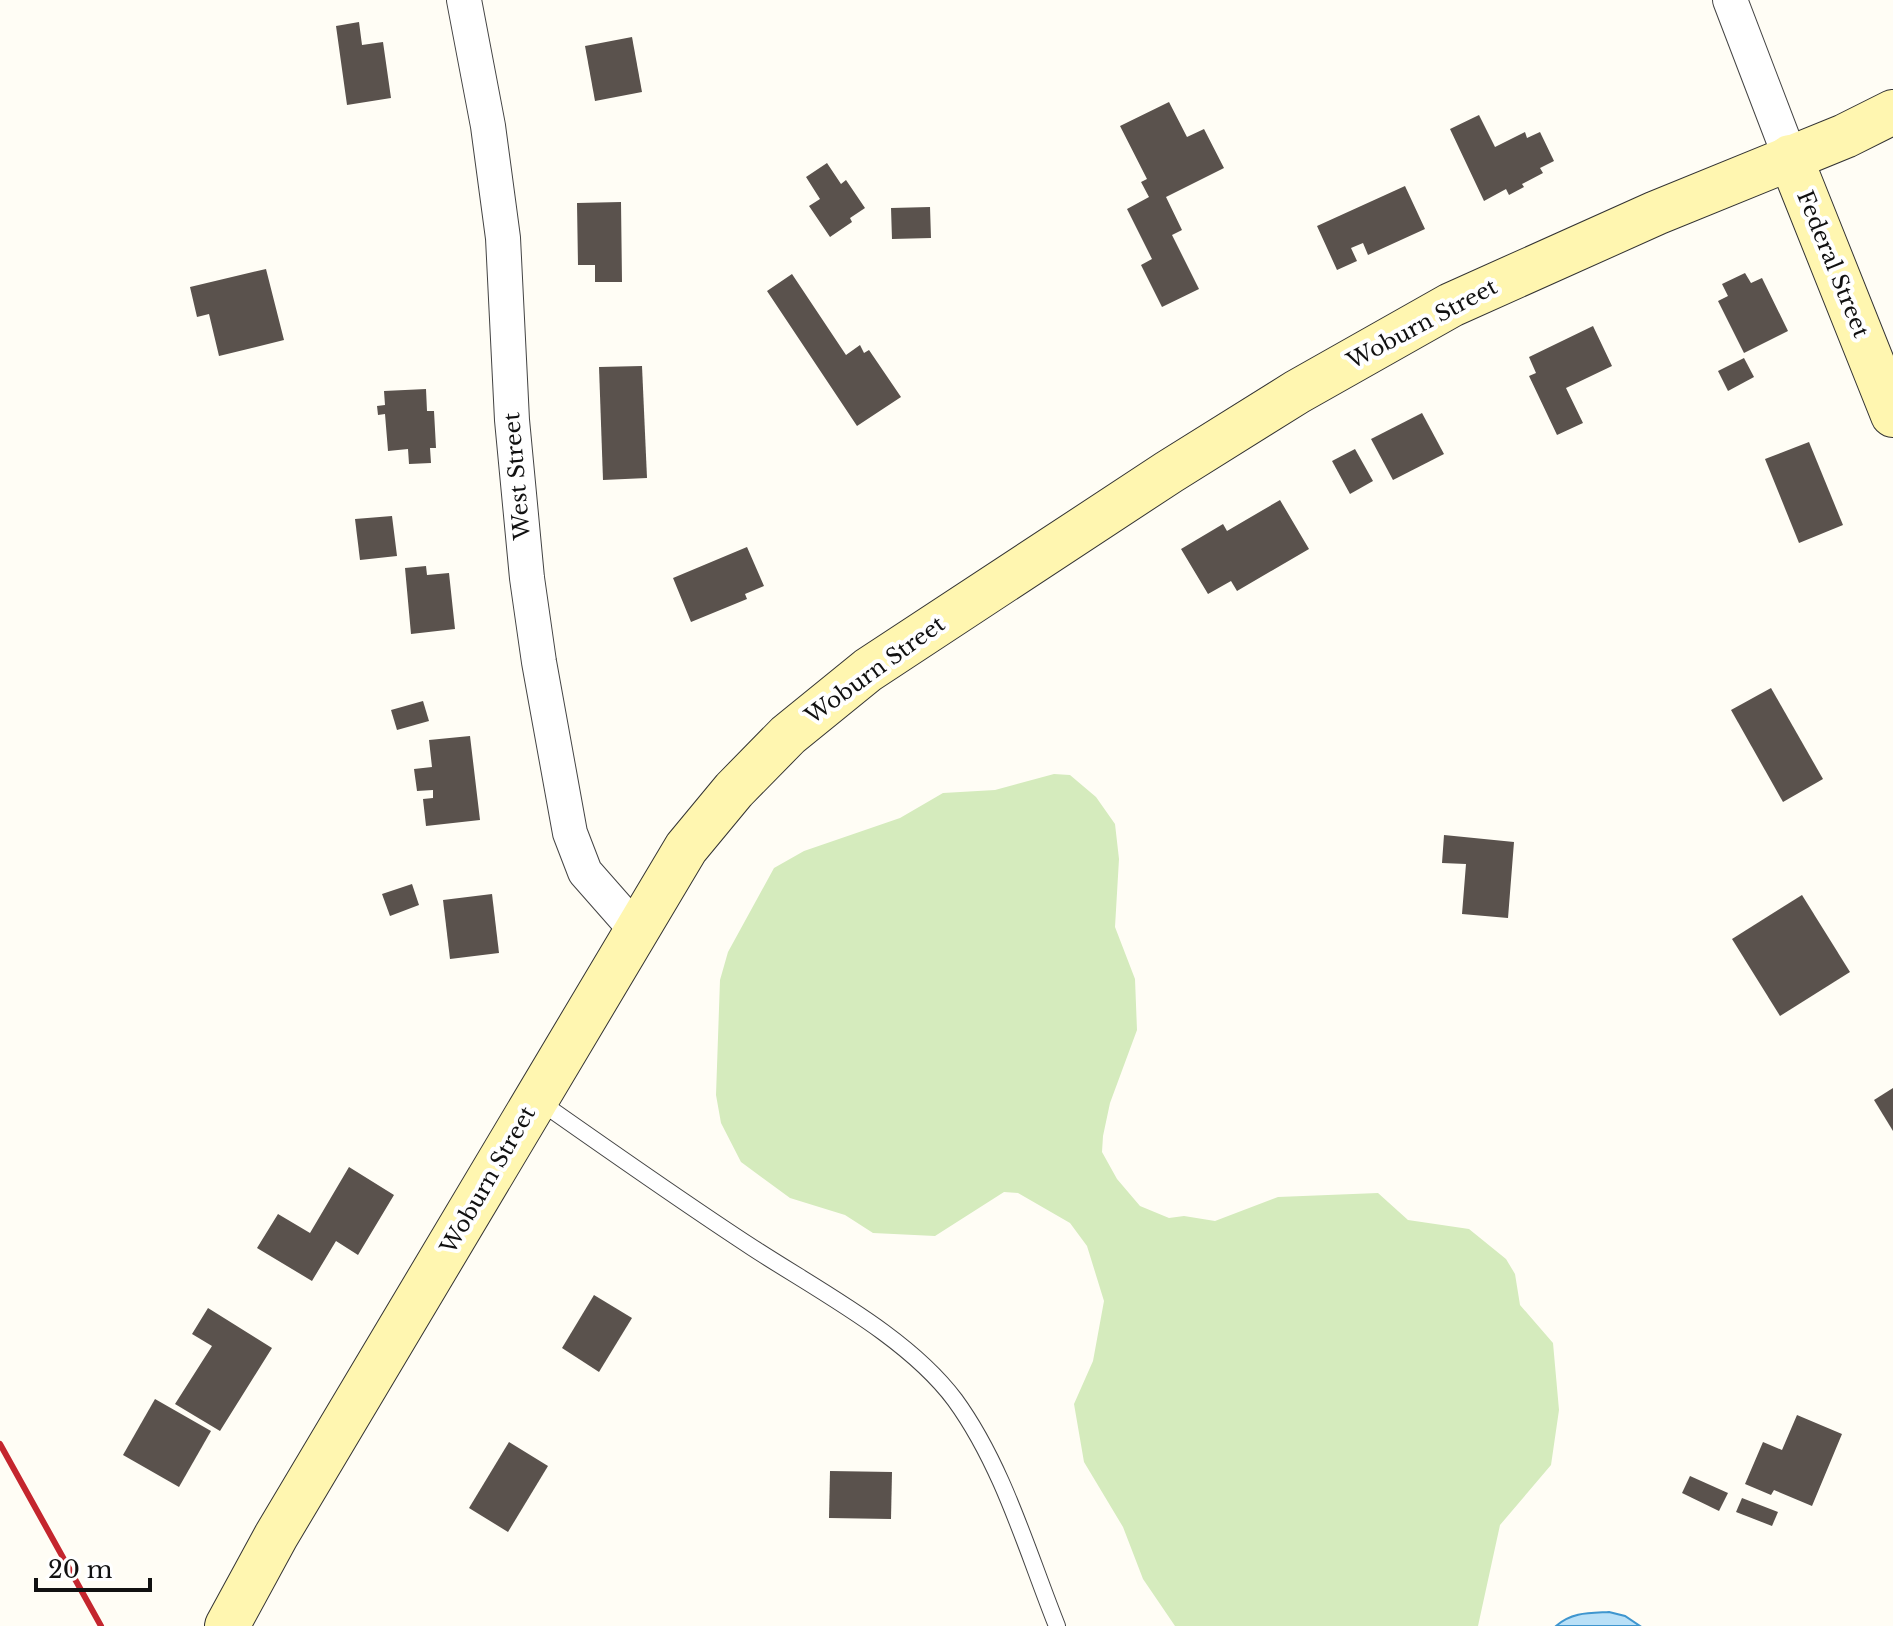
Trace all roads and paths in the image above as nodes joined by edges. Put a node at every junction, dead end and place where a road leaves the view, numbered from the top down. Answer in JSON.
{"nodes":[{"id":1,"x":464,"y":0,"type":"edge"},
{"id":2,"x":1730,"y":0,"type":"edge"},
{"id":3,"x":1893,"y":112,"type":"edge"},
{"id":4,"x":1790,"y":157,"type":"junction"},
{"id":5,"x":1893,"y":415,"type":"edge"},
{"id":6,"x":636,"y":930,"type":"junction"},
{"id":7,"x":536,"y":1099,"type":"junction"},
{"id":8,"x":227,"y":1626,"type":"edge"},
{"id":9,"x":1057,"y":1626,"type":"edge"}],
"edges":[{"from":1,"to":6,"type":"street","name":"West Street"},
{"from":2,"to":4,"type":"street"},
{"from":3,"to":4,"type":"street","name":"Woburn Street"},
{"from":4,"to":5,"type":"street","name":"Federal Street"},
{"from":4,"to":6,"type":"street","name":"Woburn Street"},
{"from":6,"to":7,"type":"street","name":"Woburn Street"},
{"from":7,"to":8,"type":"street","name":"Woburn Street"},
{"from":7,"to":9,"type":"lane"}]}
